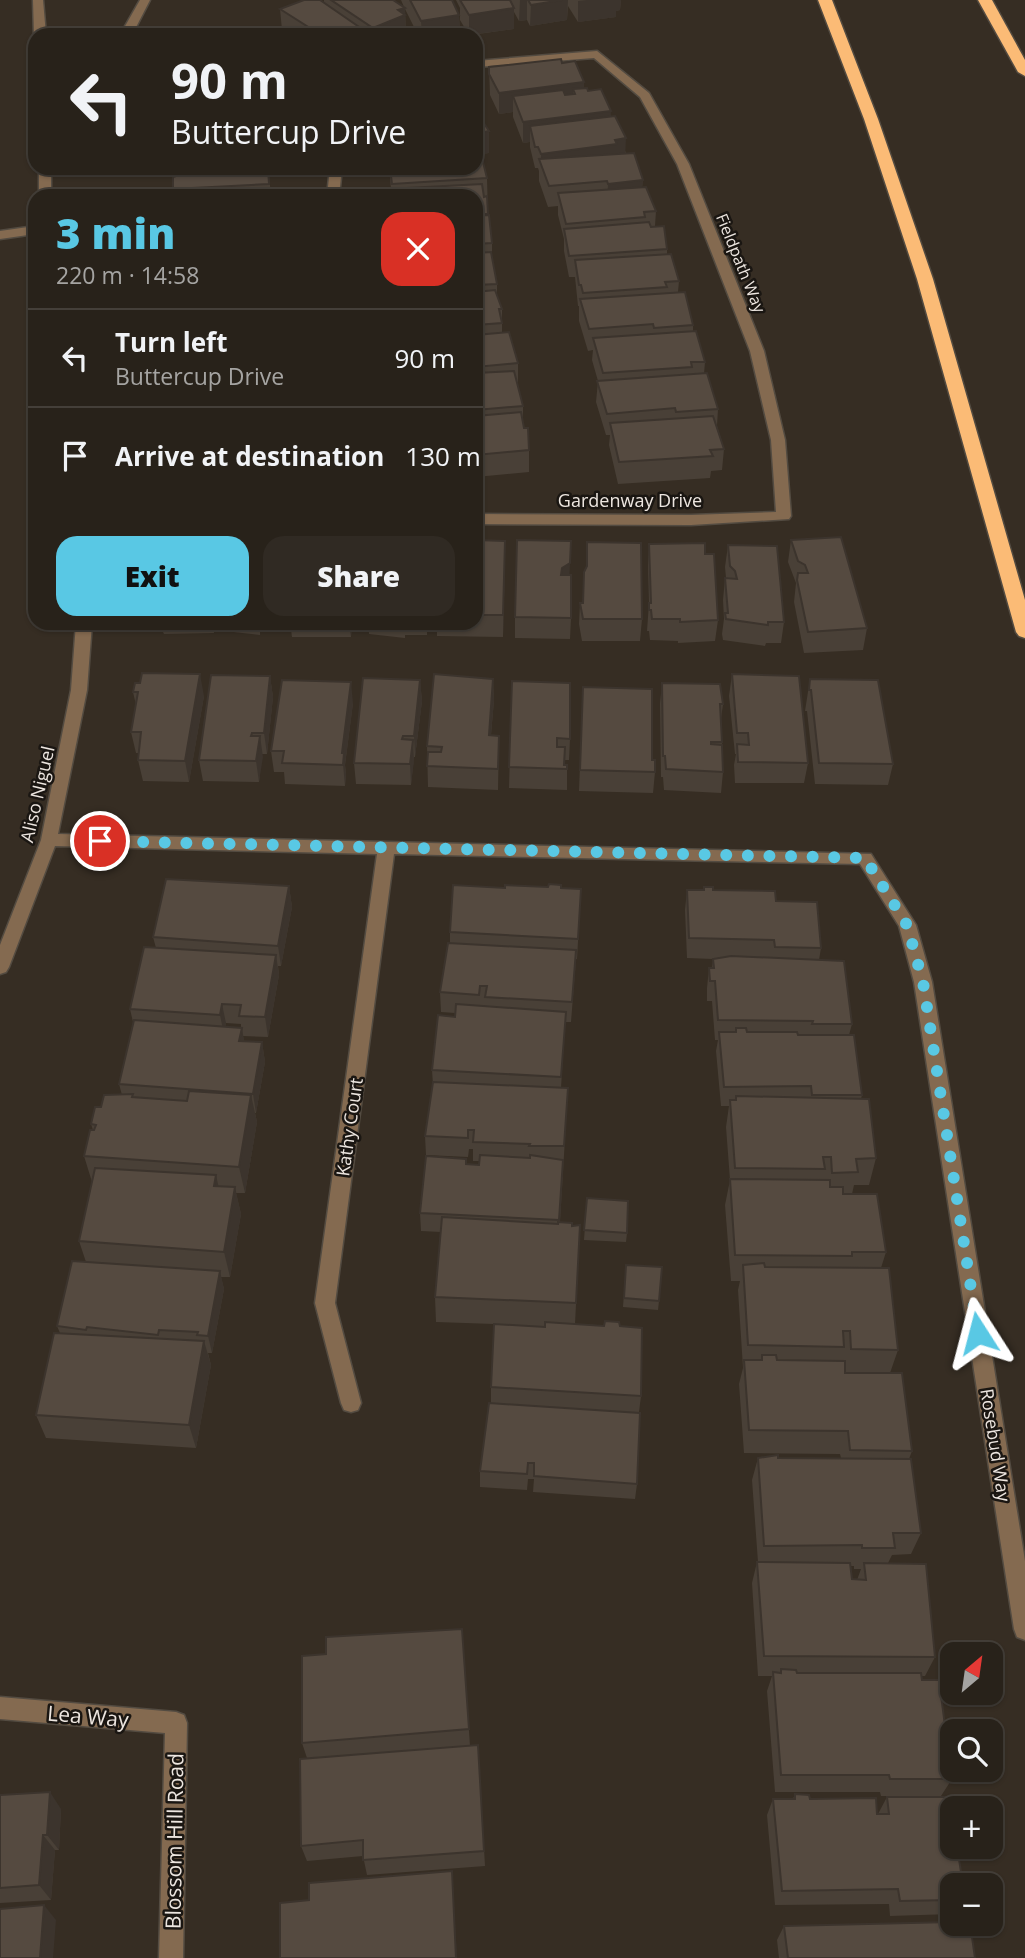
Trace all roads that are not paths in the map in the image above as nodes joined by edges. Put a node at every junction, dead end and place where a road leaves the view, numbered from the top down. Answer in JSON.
{"nodes":[{"id":1,"x":38,"y":0,"type":"edge"},
{"id":2,"x":145,"y":0,"type":"edge"},
{"id":3,"x":985,"y":0,"type":"edge"},
{"id":4,"x":826,"y":4,"type":"edge"},
{"id":5,"x":40,"y":28,"type":"edge"},
{"id":6,"x":130,"y":28,"type":"edge"},
{"id":7,"x":483,"y":63,"type":"edge"},
{"id":8,"x":1025,"y":72,"type":"edge"},
{"id":9,"x":28,"y":231,"type":"edge"},
{"id":10,"x":0,"y":235,"type":"edge"},
{"id":11,"x":784,"y":516,"type":"joint"},
{"id":12,"x":483,"y":519,"type":"edge"},
{"id":13,"x":83,"y":630,"type":"edge"},
{"id":14,"x":1025,"y":632,"type":"edge"},
{"id":15,"x":49,"y":840,"type":"junction"},
{"id":16,"x":386,"y":848,"type":"junction"},
{"id":17,"x":0,"y":967,"type":"edge"},
{"id":18,"x":351,"y":1404,"type":"dead end"},
{"id":19,"x":1025,"y":1629,"type":"edge"},
{"id":20,"x":0,"y":1708,"type":"edge"},
{"id":21,"x":176,"y":1724,"type":"joint"},
{"id":22,"x":172,"y":1958,"type":"edge"}],
"edges":[{"from":1,"to":5,"type":"street"},
{"from":2,"to":6,"type":"street"},
{"from":3,"to":8,"type":"highway"},
{"from":4,"to":14,"type":"highway"},
{"from":7,"to":11,"type":"street","name":"Fieldpath Way"},
{"from":9,"to":10,"type":"street"},
{"from":11,"to":12,"type":"street","name":"Gardenway Drive"},
{"from":13,"to":15,"type":"street","name":"Aliso Niguel"},
{"from":15,"to":16,"type":"street"},
{"from":15,"to":17,"type":"street","name":"Aliso Niguel"},
{"from":16,"to":18,"type":"street","name":"Kathy Court"},
{"from":16,"to":19,"type":"street","name":"Rosebud Way"},
{"from":20,"to":21,"type":"street","name":"Lea Way"},
{"from":21,"to":22,"type":"street","name":"Blossom Hill Road"}]}
